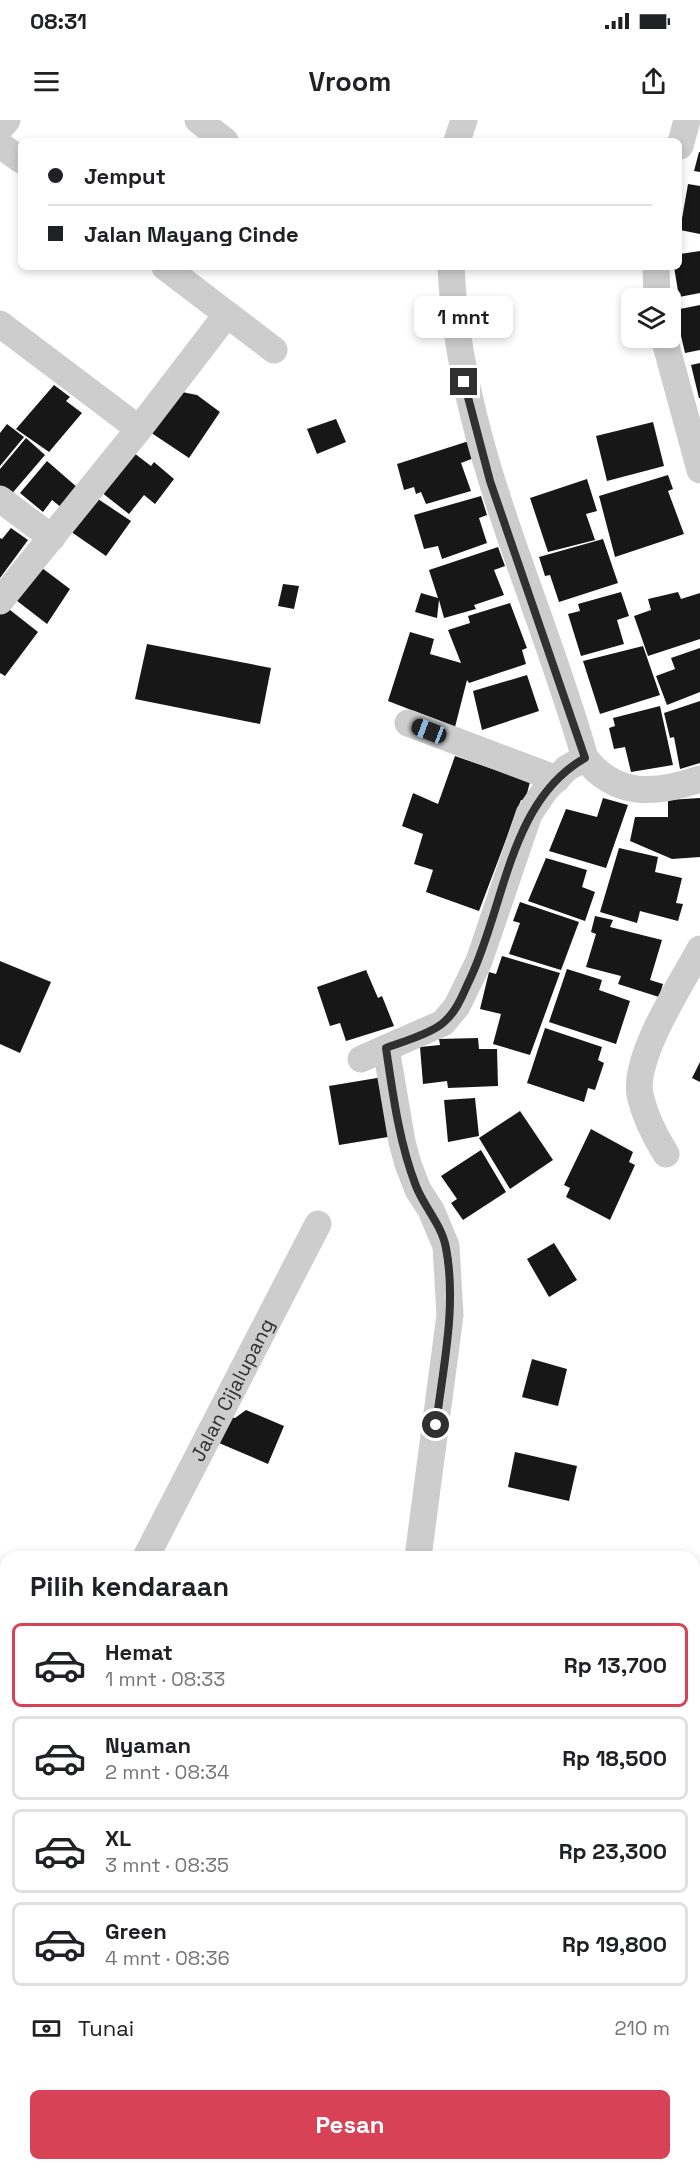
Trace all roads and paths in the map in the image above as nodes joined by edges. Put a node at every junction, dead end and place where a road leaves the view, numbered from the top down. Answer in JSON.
{"nodes":[{"id":1,"x":7,"y":120,"type":"edge"},
{"id":2,"x":198,"y":120,"type":"edge"},
{"id":3,"x":465,"y":120,"type":"edge"},
{"id":4,"x":687,"y":120,"type":"edge"},
{"id":5,"x":0,"y":128,"type":"edge"},
{"id":6,"x":221,"y":138,"type":"edge"},
{"id":7,"x":458,"y":138,"type":"edge"},
{"id":8,"x":682,"y":139,"type":"edge"},
{"id":9,"x":0,"y":145,"type":"edge"},
{"id":10,"x":18,"y":158,"type":"edge"},
{"id":11,"x":169,"y":270,"type":"edge"},
{"id":12,"x":451,"y":270,"type":"edge"},
{"id":13,"x":656,"y":270,"type":"edge"},
{"id":14,"x":657,"y":288,"type":"edge"},
{"id":15,"x":226,"y":314,"type":"junction"},
{"id":16,"x":0,"y":324,"type":"edge"},
{"id":17,"x":667,"y":348,"type":"edge"},
{"id":18,"x":274,"y":350,"type":"dead end"},
{"id":19,"x":139,"y":429,"type":"junction"},
{"id":20,"x":700,"y":470,"type":"edge"},
{"id":21,"x":0,"y":499,"type":"edge"},
{"id":22,"x":52,"y":538,"type":"junction"},
{"id":23,"x":0,"y":602,"type":"edge"},
{"id":24,"x":408,"y":723,"type":"dead end"},
{"id":25,"x":585,"y":758,"type":"junction"},
{"id":26,"x":557,"y":779,"type":"junction"},
{"id":27,"x":700,"y":779,"type":"edge"},
{"id":28,"x":700,"y":949,"type":"edge"},
{"id":29,"x":386,"y":1048,"type":"junction"},
{"id":30,"x":361,"y":1059,"type":"dead end"},
{"id":31,"x":666,"y":1154,"type":"dead end"},
{"id":32,"x":318,"y":1224,"type":"dead end"},
{"id":33,"x":149,"y":1551,"type":"edge"},
{"id":34,"x":419,"y":1551,"type":"edge"}],
"edges":[{"from":1,"to":5,"type":"street"},
{"from":2,"to":6,"type":"street"},
{"from":3,"to":7,"type":"street"},
{"from":4,"to":8,"type":"street"},
{"from":9,"to":10,"type":"street"},
{"from":11,"to":15,"type":"street"},
{"from":12,"to":25,"type":"street"},
{"from":13,"to":14,"type":"street"},
{"from":15,"to":18,"type":"street"},
{"from":15,"to":19,"type":"street"},
{"from":16,"to":19,"type":"street"},
{"from":17,"to":20,"type":"street"},
{"from":19,"to":22,"type":"street"},
{"from":21,"to":22,"type":"street"},
{"from":22,"to":23,"type":"street"},
{"from":24,"to":26,"type":"street"},
{"from":25,"to":26,"type":"street"},
{"from":25,"to":27,"type":"street"},
{"from":26,"to":29,"type":"street"},
{"from":28,"to":31,"type":"street"},
{"from":29,"to":30,"type":"street"},
{"from":29,"to":34,"type":"street"},
{"from":32,"to":33,"type":"street","name":"Jalan Cijalupang"}]}
